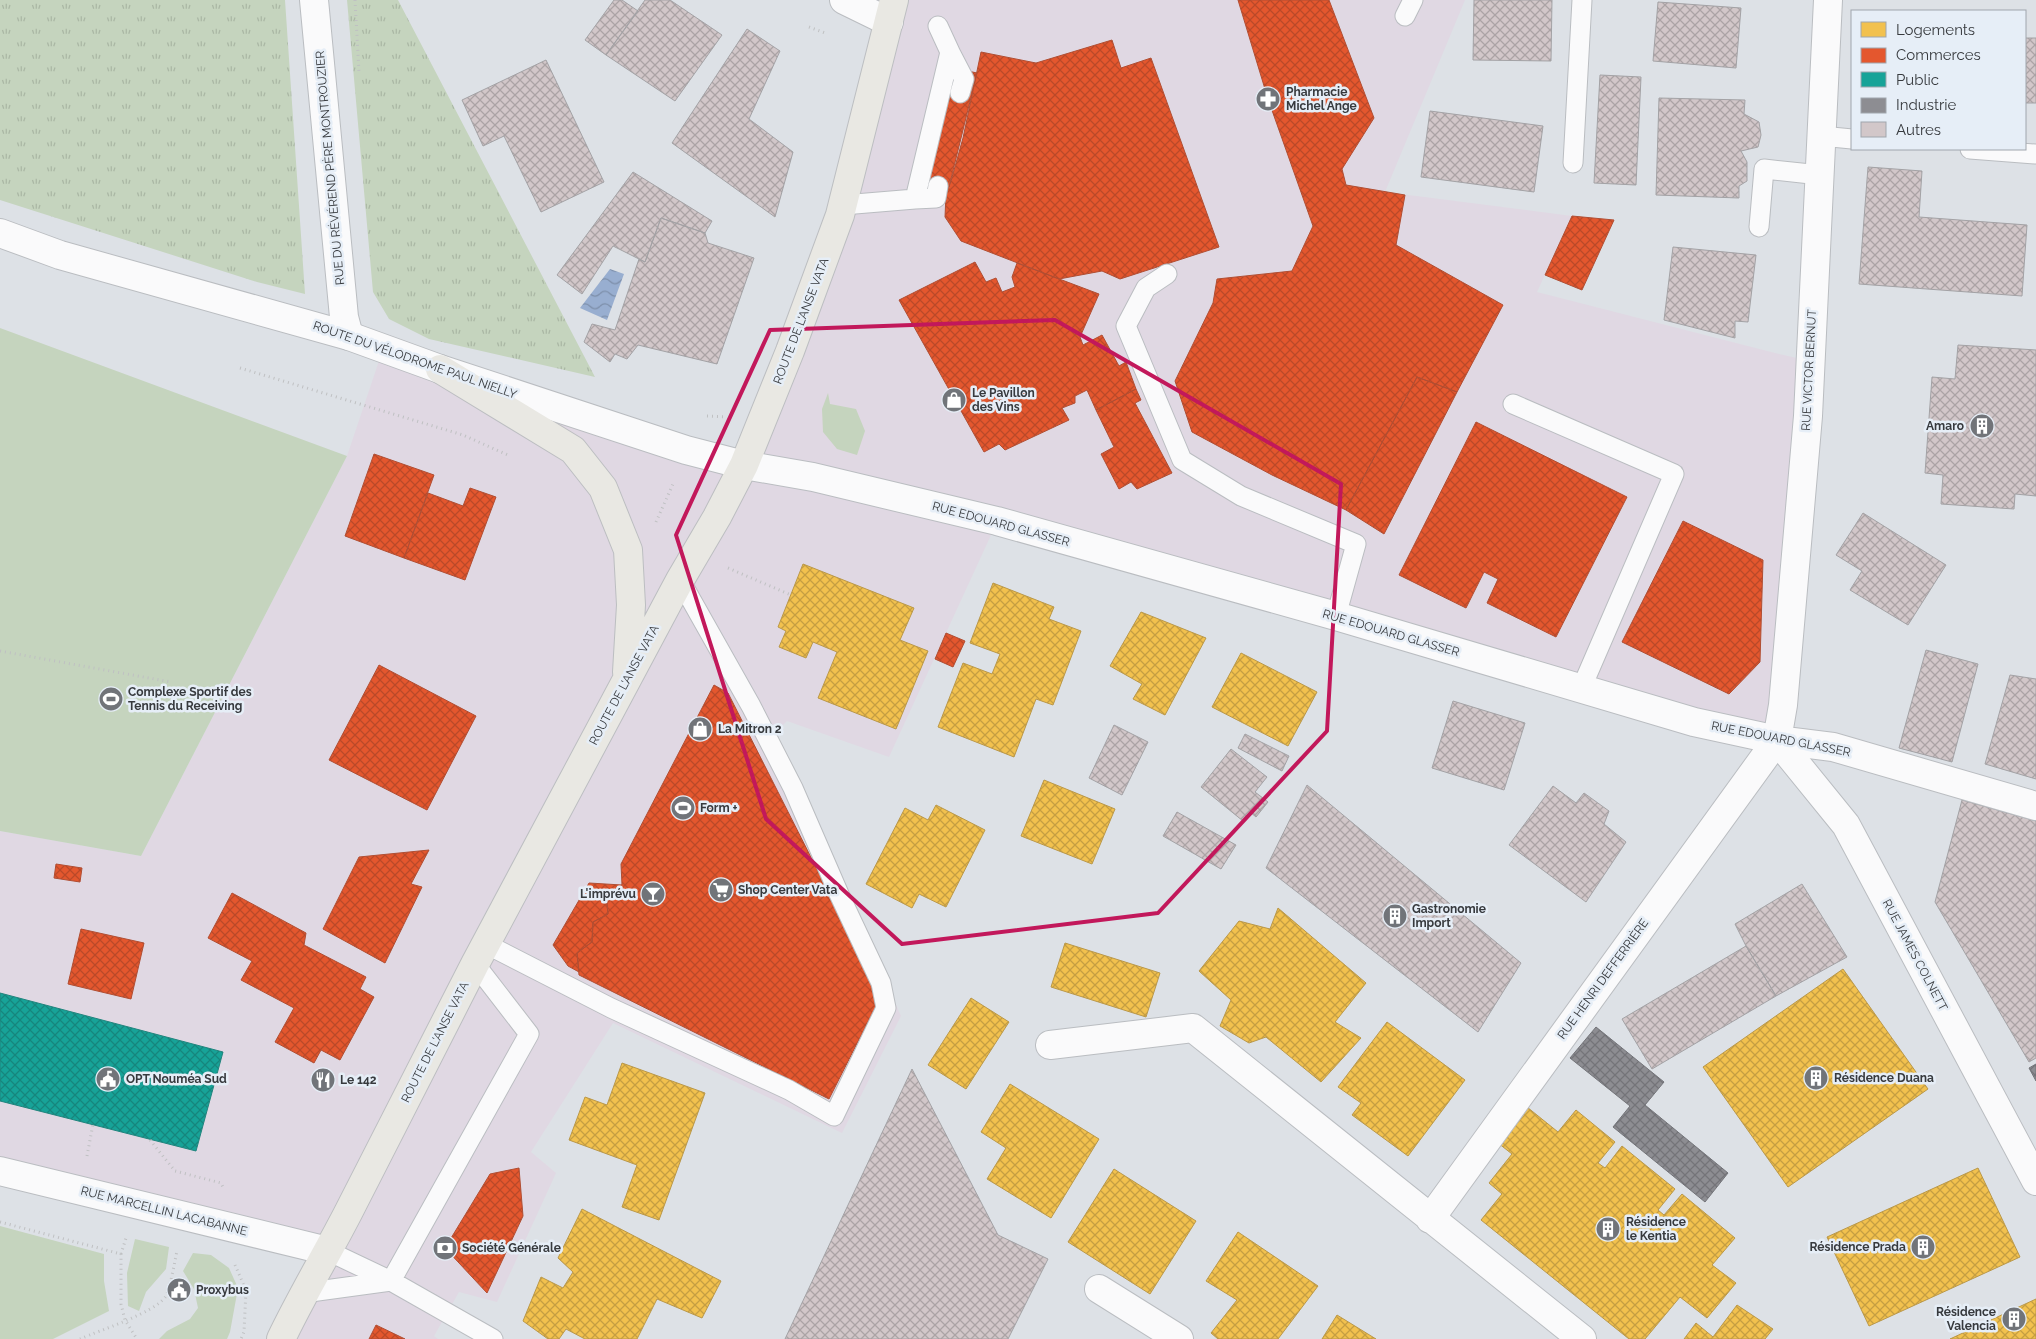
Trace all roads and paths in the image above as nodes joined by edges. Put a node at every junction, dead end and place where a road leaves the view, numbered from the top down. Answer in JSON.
{"nodes":[{"id":1,"x":314,"y":0,"type":"edge"},
{"id":2,"x":355,"y":0,"type":"edge"},
{"id":3,"x":844,"y":0,"type":"edge"},
{"id":4,"x":1582,"y":0,"type":"edge"},
{"id":5,"x":1828,"y":0,"type":"edge"},
{"id":6,"x":892,"y":11,"type":"edge"},
{"id":7,"x":938,"y":26,"type":"dead end"},
{"id":8,"x":809,"y":27,"type":"dead end"},
{"id":9,"x":826,"y":33,"type":"dead end"},
{"id":10,"x":950,"y":52,"type":"junction"},
{"id":11,"x":360,"y":79,"type":"dead end"},
{"id":12,"x":960,"y":93,"type":"dead end"},
{"id":13,"x":1821,"y":136,"type":"junction"},
{"id":14,"x":1851,"y":139,"type":"edge"},
{"id":15,"x":1983,"y":150,"type":"edge"},
{"id":16,"x":2035,"y":154,"type":"edge"},
{"id":17,"x":1573,"y":163,"type":"dead end"},
{"id":18,"x":1820,"y":175,"type":"junction"},
{"id":19,"x":938,"y":186,"type":"dead end"},
{"id":20,"x":915,"y":199,"type":"junction"},
{"id":21,"x":843,"y":205,"type":"junction"},
{"id":22,"x":1759,"y":227,"type":"dead end"},
{"id":23,"x":0,"y":233,"type":"edge"},
{"id":24,"x":1167,"y":274,"type":"dead end"},
{"id":25,"x":349,"y":336,"type":"junction"},
{"id":26,"x":240,"y":368,"type":"dead end"},
{"id":27,"x":440,"y":369,"type":"junction"},
{"id":28,"x":1513,"y":404,"type":"dead end"},
{"id":29,"x":731,"y":413,"type":"dead end"},
{"id":30,"x":703,"y":416,"type":"dead end"},
{"id":31,"x":514,"y":458,"type":"dead end"},
{"id":32,"x":744,"y":465,"type":"junction"},
{"id":33,"x":675,"y":480,"type":"dead end"},
{"id":34,"x":654,"y":526,"type":"dead end"},
{"id":35,"x":725,"y":567,"type":"dead end"},
{"id":36,"x":680,"y":580,"type":"junction"},
{"id":37,"x":791,"y":595,"type":"dead end"},
{"id":38,"x":1336,"y":616,"type":"junction"},
{"id":39,"x":0,"y":651,"type":"edge"},
{"id":40,"x":626,"y":681,"type":"junction"},
{"id":41,"x":171,"y":682,"type":"dead end"},
{"id":42,"x":1580,"y":689,"type":"junction"},
{"id":43,"x":1778,"y":740,"type":"junction"},
{"id":44,"x":2036,"y":806,"type":"edge"},
{"id":45,"x":480,"y":954,"type":"junction"},
{"id":46,"x":1050,"y":1045,"type":"dead end"},
{"id":47,"x":93,"y":1124,"type":"dead end"},
{"id":48,"x":150,"y":1140,"type":"dead end"},
{"id":49,"x":86,"y":1159,"type":"dead end"},
{"id":50,"x":0,"y":1170,"type":"edge"},
{"id":51,"x":2036,"y":1181,"type":"edge"},
{"id":52,"x":229,"y":1196,"type":"dead end"},
{"id":53,"x":1430,"y":1218,"type":"junction"},
{"id":54,"x":0,"y":1222,"type":"edge"},
{"id":55,"x":128,"y":1230,"type":"dead end"},
{"id":56,"x":179,"y":1243,"type":"dead end"},
{"id":57,"x":328,"y":1251,"type":"junction"},
{"id":58,"x":121,"y":1254,"type":"junction"},
{"id":59,"x":229,"y":1262,"type":"dead end"},
{"id":60,"x":391,"y":1281,"type":"junction"},
{"id":61,"x":1098,"y":1289,"type":"dead end"},
{"id":62,"x":303,"y":1293,"type":"junction"},
{"id":63,"x":125,"y":1320,"type":"junction"},
{"id":64,"x":80,"y":1339,"type":"edge"},
{"id":65,"x":137,"y":1339,"type":"edge"},
{"id":66,"x":241,"y":1339,"type":"edge"},
{"id":67,"x":281,"y":1339,"type":"edge"},
{"id":68,"x":493,"y":1339,"type":"edge"},
{"id":69,"x":1179,"y":1339,"type":"edge"},
{"id":70,"x":1582,"y":1339,"type":"edge"}],
"edges":[{"from":1,"to":25,"type":"street","name":"RUE DU RÉVÉREND PÈRE MONTROUZIER"},
{"from":2,"to":11,"type":"path"},
{"from":3,"to":6,"type":"street"},
{"from":4,"to":17,"type":"lane"},
{"from":5,"to":13,"type":"street","name":"RUE VICTOR BERNUT"},
{"from":6,"to":21,"type":"main road","name":"ROUTE DE L'ANSE VATA"},
{"from":7,"to":10,"type":"lane"},
{"from":8,"to":9,"type":"path"},
{"from":10,"to":12,"type":"lane"},
{"from":10,"to":20,"type":"lane"},
{"from":13,"to":14,"type":"lane"},
{"from":13,"to":18,"type":"street","name":"RUE VICTOR BERNUT"},
{"from":15,"to":16,"type":"lane"},
{"from":18,"to":22,"type":"lane"},
{"from":18,"to":43,"type":"street","name":"RUE VICTOR BERNUT"},
{"from":19,"to":20,"type":"lane"},
{"from":20,"to":21,"type":"lane"},
{"from":21,"to":32,"type":"main road","name":"ROUTE DE L'ANSE VATA"},
{"from":23,"to":25,"type":"street","name":"ROUTE DU VÉLODROME PAUL NIELLY"},
{"from":24,"to":38,"type":"lane"},
{"from":25,"to":27,"type":"street","name":"ROUTE DU VÉLODROME PAUL NIELLY"},
{"from":26,"to":31,"type":"path"},
{"from":27,"to":32,"type":"street","name":"ROUTE DU VÉLODROME PAUL NIELLY"},
{"from":27,"to":40,"type":"main road"},
{"from":28,"to":42,"type":"lane"},
{"from":29,"to":30,"type":"path"},
{"from":32,"to":36,"type":"main road","name":"ROUTE DE L'ANSE VATA"},
{"from":32,"to":38,"type":"street","name":"RUE EDOUARD GLASSER"},
{"from":33,"to":34,"type":"path"},
{"from":35,"to":37,"type":"path"},
{"from":36,"to":40,"type":"main road","name":"ROUTE DE L'ANSE VATA"},
{"from":36,"to":45,"type":"lane"},
{"from":38,"to":42,"type":"street","name":"RUE EDOUARD GLASSER"},
{"from":39,"to":41,"type":"path"},
{"from":40,"to":45,"type":"main road","name":"ROUTE DE L'ANSE VATA"},
{"from":42,"to":43,"type":"street","name":"RUE EDOUARD GLASSER"},
{"from":43,"to":44,"type":"street","name":"RUE EDOUARD GLASSER"},
{"from":43,"to":51,"type":"street","name":"RUE JAMES COLNETT"},
{"from":43,"to":53,"type":"street","name":"RUE HENRI DEFFERRIÈRE"},
{"from":45,"to":57,"type":"main road","name":"ROUTE DE L'ANSE VATA"},
{"from":45,"to":60,"type":"lane"},
{"from":46,"to":53,"type":"street"},
{"from":47,"to":49,"type":"path"},
{"from":48,"to":52,"type":"path"},
{"from":50,"to":57,"type":"street","name":"RUE MARCELLIN LACABANNE"},
{"from":53,"to":70,"type":"street"},
{"from":54,"to":58,"type":"path"},
{"from":55,"to":58,"type":"path"},
{"from":56,"to":63,"type":"path"},
{"from":57,"to":60,"type":"lane"},
{"from":57,"to":62,"type":"main road","name":"ROUTE DE L'ANSE VATA"},
{"from":58,"to":63,"type":"path"},
{"from":59,"to":66,"type":"path"},
{"from":60,"to":62,"type":"lane"},
{"from":60,"to":68,"type":"lane"},
{"from":61,"to":69,"type":"street"},
{"from":62,"to":67,"type":"main road","name":"ROUTE DE L'ANSE VATA"},
{"from":63,"to":64,"type":"path"},
{"from":63,"to":65,"type":"path"}]}
